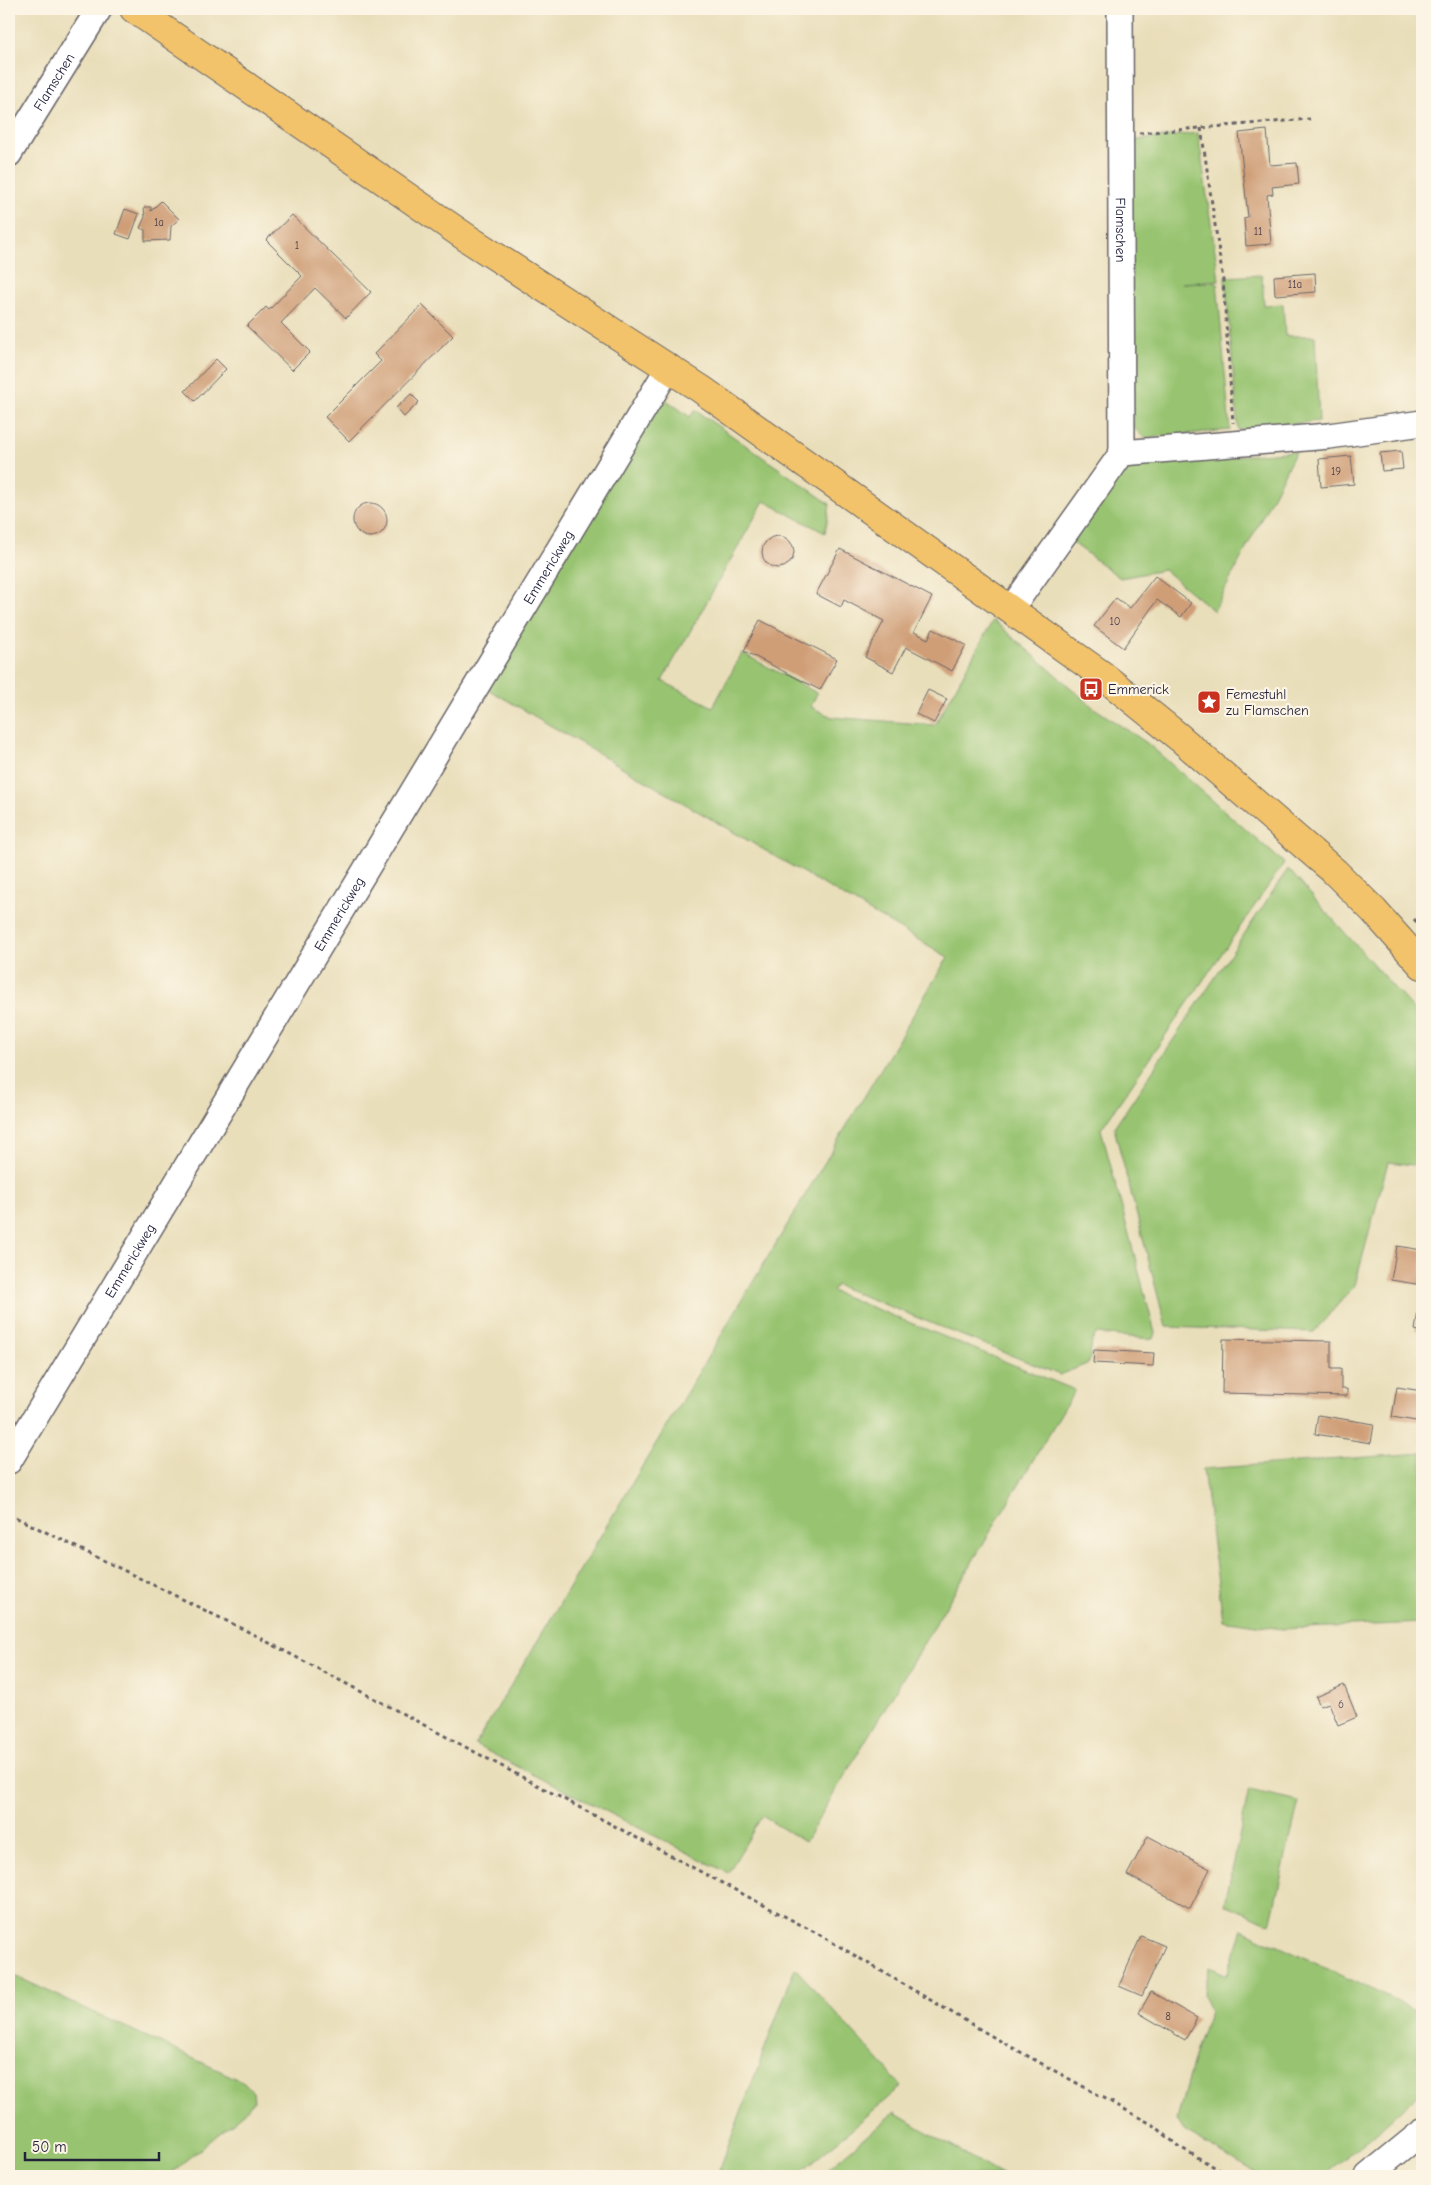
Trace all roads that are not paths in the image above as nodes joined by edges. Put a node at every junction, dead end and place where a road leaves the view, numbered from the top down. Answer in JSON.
{"nodes":[{"id":1,"x":99,"y":9,"type":"edge"},
{"id":2,"x":134,"y":9,"type":"edge"},
{"id":3,"x":1120,"y":9,"type":"edge"},
{"id":4,"x":9,"y":154,"type":"edge"},
{"id":5,"x":669,"y":368,"type":"junction"},
{"id":6,"x":1422,"y":423,"type":"edge"},
{"id":7,"x":1122,"y":452,"type":"junction"},
{"id":8,"x":1011,"y":609,"type":"junction"},
{"id":9,"x":1422,"y":965,"type":"edge"},
{"id":10,"x":9,"y":1461,"type":"edge"},
{"id":11,"x":1422,"y":2132,"type":"edge"},
{"id":12,"x":1368,"y":2176,"type":"edge"}],
"edges":[{"from":1,"to":4,"type":"street","name":"Flamschen"},
{"from":2,"to":5,"type":"main road"},
{"from":3,"to":7,"type":"street","name":"Flamschen"},
{"from":5,"to":8,"type":"main road"},
{"from":5,"to":10,"type":"street","name":"Emmerickweg"},
{"from":6,"to":7,"type":"street"},
{"from":7,"to":8,"type":"street"},
{"from":8,"to":9,"type":"main road"},
{"from":11,"to":12,"type":"street"}]}
